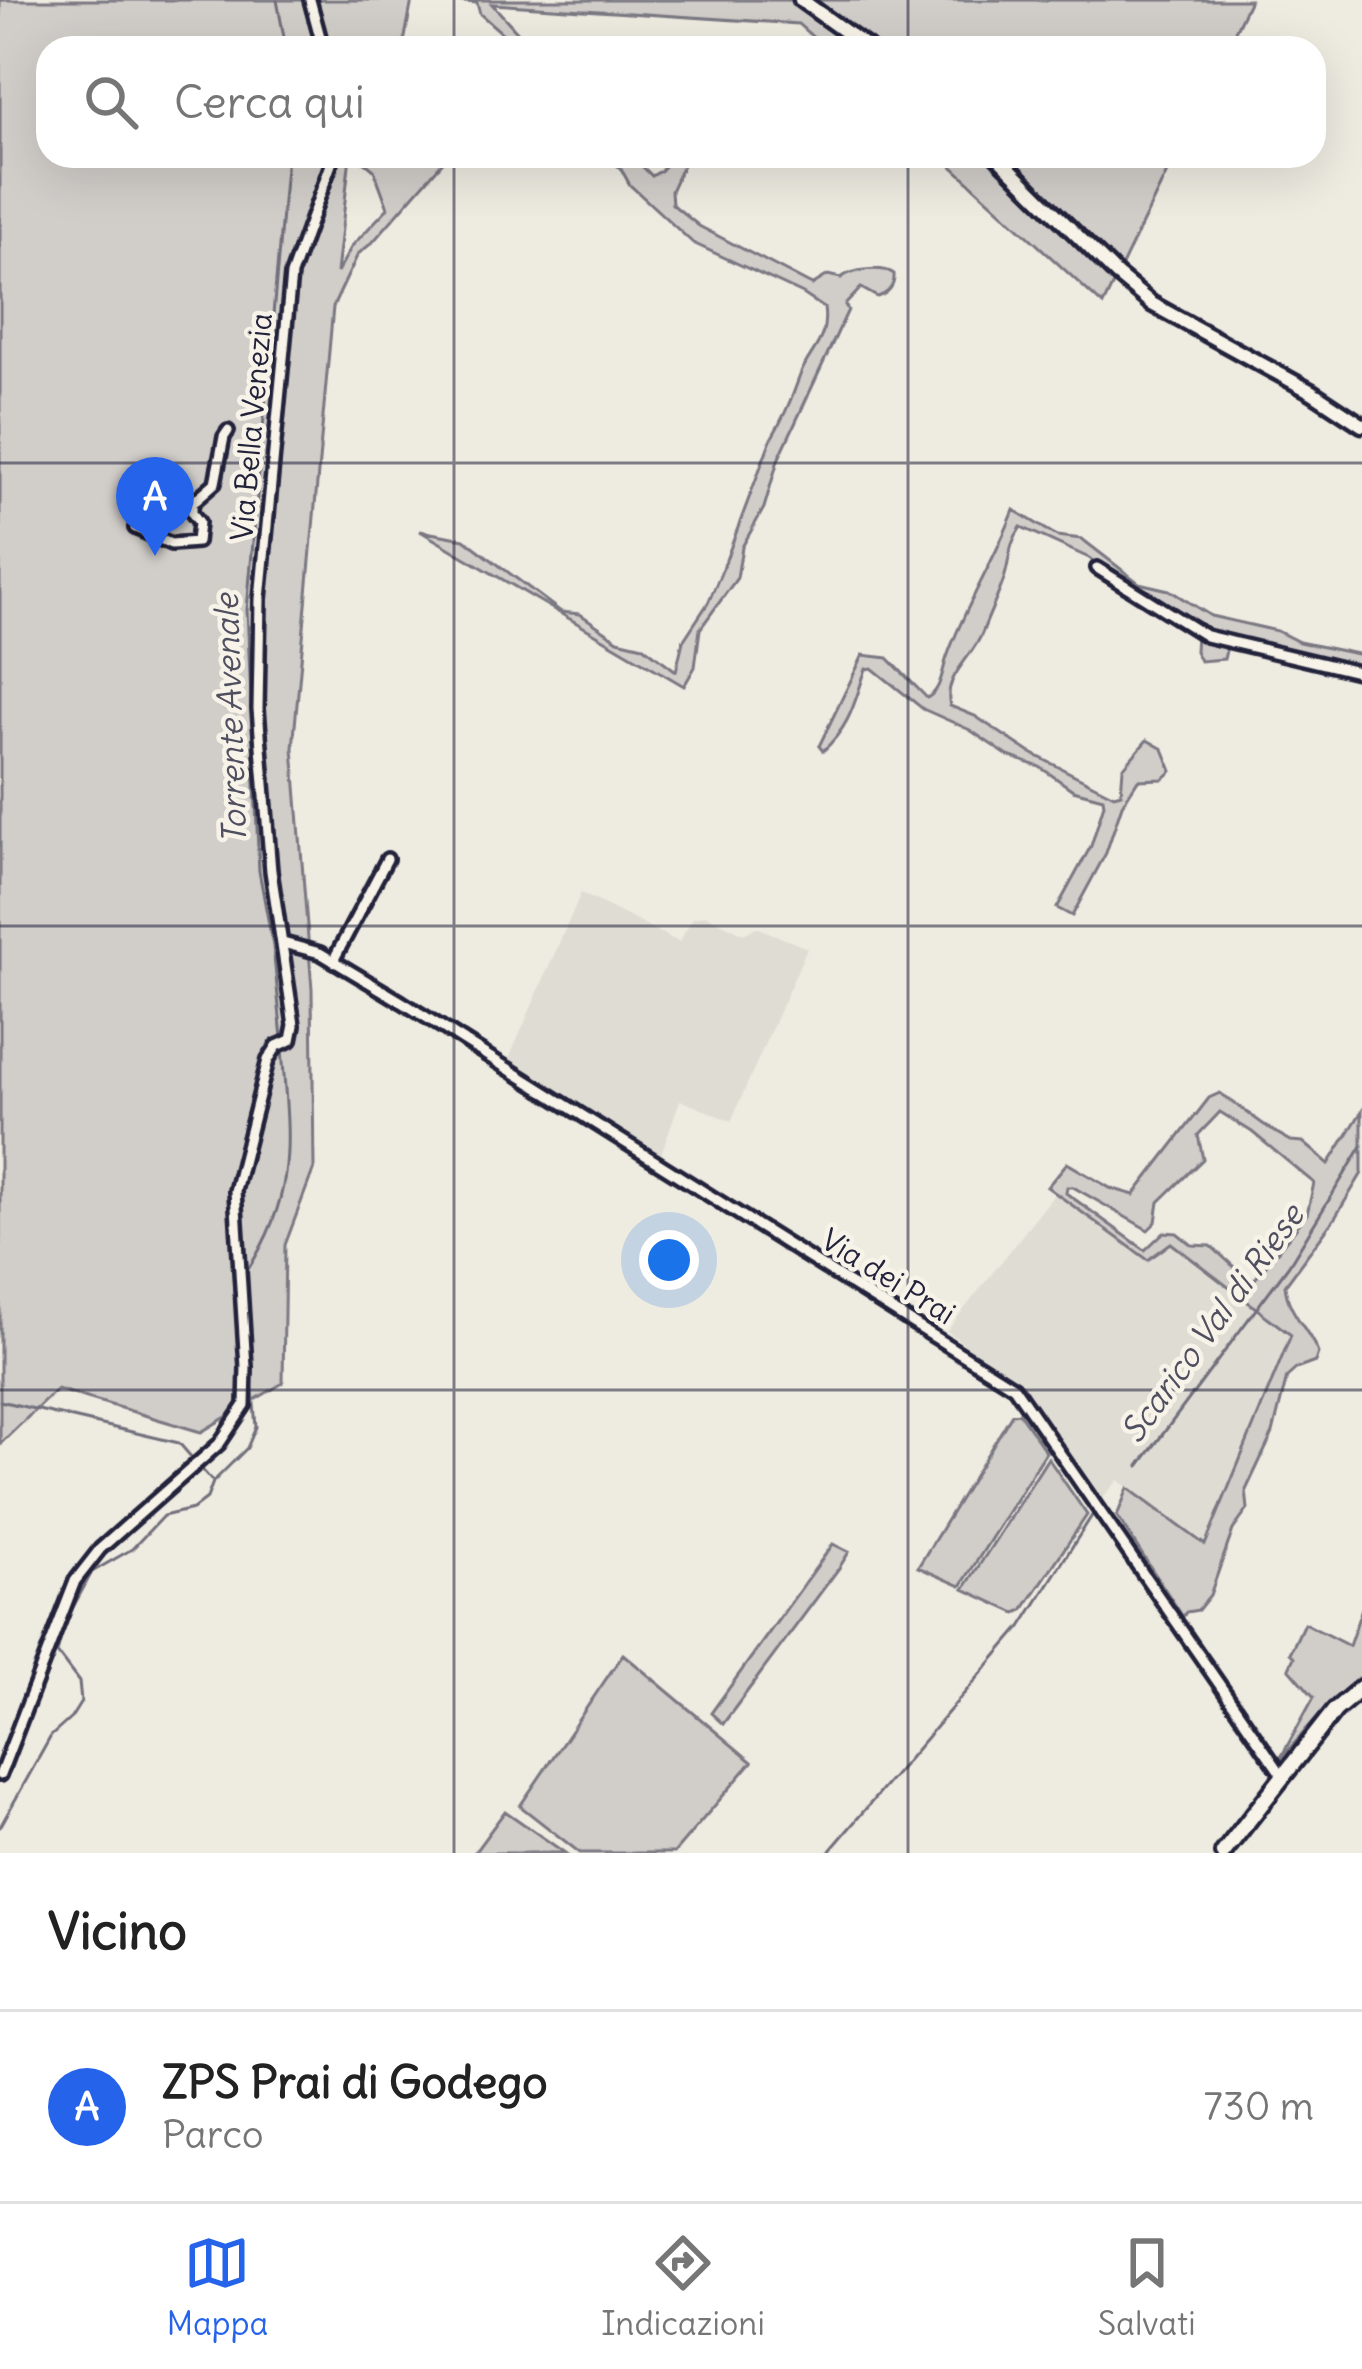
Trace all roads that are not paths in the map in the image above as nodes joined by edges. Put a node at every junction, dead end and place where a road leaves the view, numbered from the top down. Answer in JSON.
{"nodes":[{"id":1,"x":310,"y":0,"type":"edge"},
{"id":2,"x":801,"y":0,"type":"edge"},
{"id":3,"x":320,"y":36,"type":"edge"},
{"id":4,"x":851,"y":36,"type":"edge"},
{"id":5,"x":330,"y":168,"type":"edge"},
{"id":6,"x":1009,"y":168,"type":"edge"},
{"id":7,"x":1362,"y":425,"type":"edge"},
{"id":8,"x":228,"y":430,"type":"dead end"},
{"id":9,"x":135,"y":528,"type":"dead end"},
{"id":10,"x":1097,"y":568,"type":"dead end"},
{"id":11,"x":1362,"y":673,"type":"edge"},
{"id":12,"x":387,"y":859,"type":"dead end"},
{"id":13,"x":283,"y":944,"type":"junction"},
{"id":14,"x":333,"y":961,"type":"junction"},
{"id":15,"x":1362,"y":1687,"type":"edge"},
{"id":16,"x":0,"y":1775,"type":"edge"},
{"id":17,"x":1282,"y":1775,"type":"junction"},
{"id":18,"x":1223,"y":1853,"type":"edge"}],
"edges":[{"from":1,"to":3,"type":"street"},
{"from":2,"to":4,"type":"main road"},
{"from":5,"to":13,"type":"street","name":"Via Bella Venezia"},
{"from":6,"to":7,"type":"main road"},
{"from":8,"to":9,"type":"street"},
{"from":10,"to":11,"type":"street"},
{"from":12,"to":14,"type":"street"},
{"from":13,"to":14,"type":"street","name":"Via dei Prai"},
{"from":13,"to":16,"type":"street","name":"Via Bella Venezia"},
{"from":14,"to":17,"type":"street","name":"Via dei Prai"},
{"from":15,"to":17,"type":"main road"},
{"from":17,"to":18,"type":"main road"}]}
